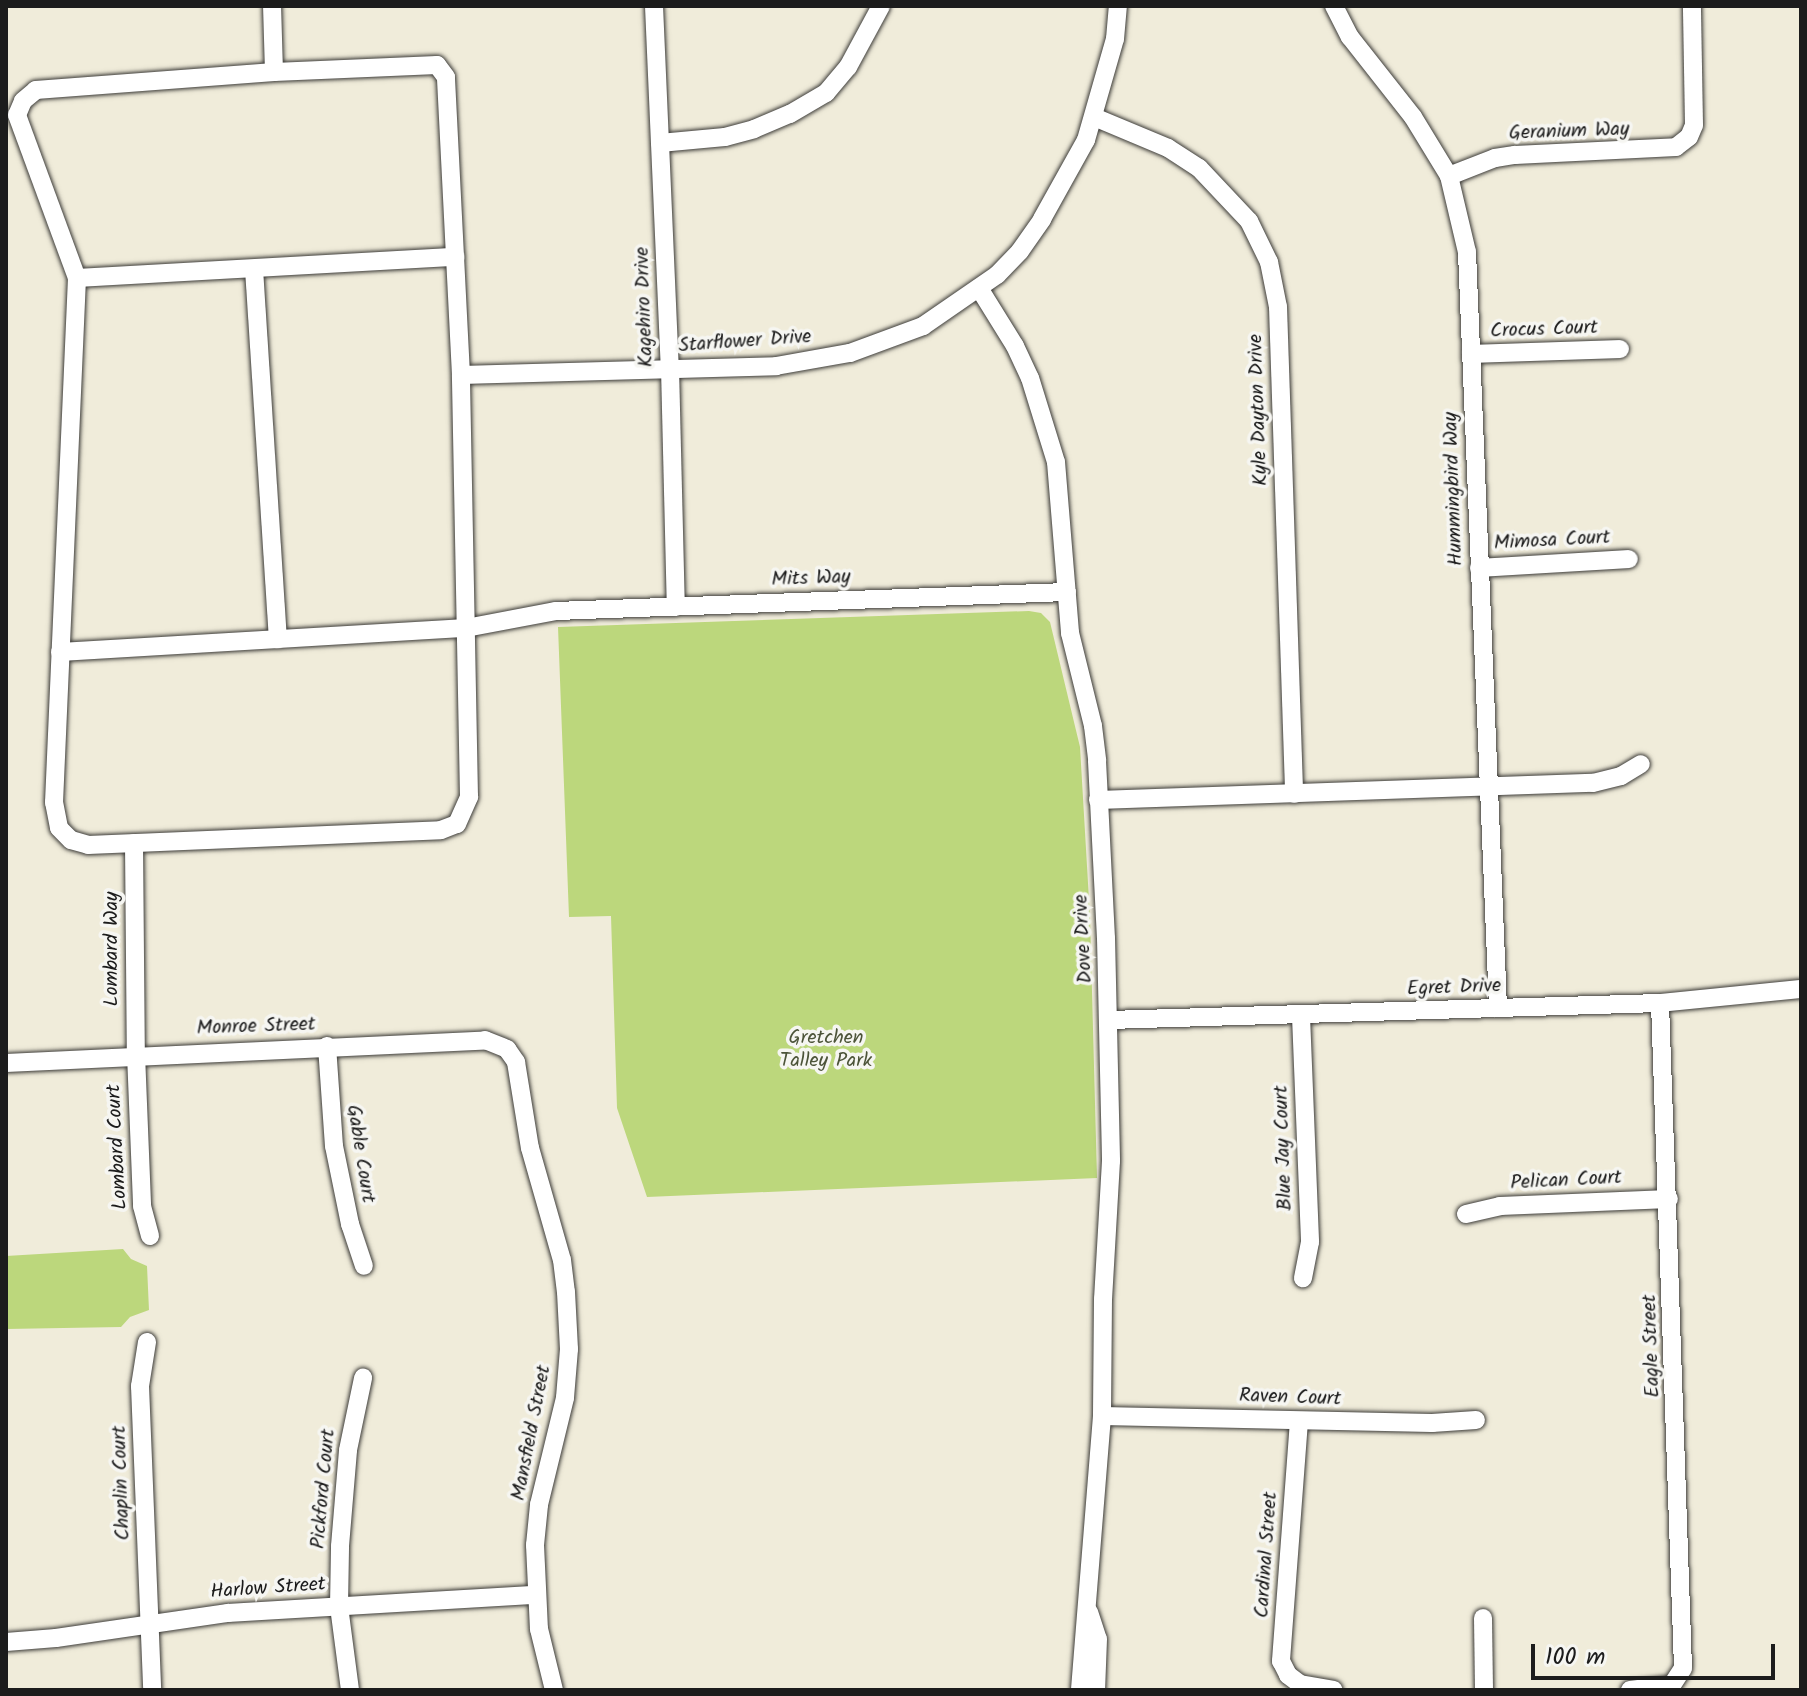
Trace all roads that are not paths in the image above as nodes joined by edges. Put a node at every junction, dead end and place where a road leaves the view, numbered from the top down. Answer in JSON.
{"nodes":[{"id":1,"x":272,"y":6,"type":"edge"},
{"id":2,"x":654,"y":6,"type":"edge"},
{"id":3,"x":881,"y":6,"type":"edge"},
{"id":4,"x":1118,"y":6,"type":"edge"},
{"id":5,"x":1334,"y":6,"type":"edge"},
{"id":6,"x":1692,"y":6,"type":"edge"},
{"id":7,"x":274,"y":72,"type":"junction"},
{"id":8,"x":1094,"y":117,"type":"junction"},
{"id":9,"x":660,"y":143,"type":"junction"},
{"id":10,"x":1449,"y":176,"type":"junction"},
{"id":11,"x":455,"y":257,"type":"junction"},
{"id":12,"x":254,"y":269,"type":"junction"},
{"id":13,"x":77,"y":278,"type":"junction"},
{"id":14,"x":979,"y":288,"type":"junction"},
{"id":15,"x":1620,"y":349,"type":"dead end"},
{"id":16,"x":1471,"y":354,"type":"junction"},
{"id":17,"x":670,"y":368,"type":"junction"},
{"id":18,"x":461,"y":375,"type":"junction"},
{"id":19,"x":1629,"y":559,"type":"dead end"},
{"id":20,"x":1479,"y":568,"type":"junction"},
{"id":21,"x":1067,"y":592,"type":"junction"},
{"id":22,"x":676,"y":607,"type":"junction"},
{"id":23,"x":466,"y":628,"type":"junction"},
{"id":24,"x":278,"y":639,"type":"junction"},
{"id":25,"x":60,"y":652,"type":"junction"},
{"id":26,"x":1641,"y":764,"type":"dead end"},
{"id":27,"x":1487,"y":788,"type":"junction"},
{"id":28,"x":1294,"y":794,"type":"junction"},
{"id":29,"x":1098,"y":800,"type":"junction"},
{"id":30,"x":134,"y":843,"type":"junction"},
{"id":31,"x":1801,"y":989,"type":"edge"},
{"id":32,"x":1660,"y":1003,"type":"junction"},
{"id":33,"x":1498,"y":1008,"type":"junction"},
{"id":34,"x":1301,"y":1016,"type":"junction"},
{"id":35,"x":1109,"y":1020,"type":"junction"},
{"id":36,"x":327,"y":1046,"type":"junction"},
{"id":37,"x":507,"y":1049,"type":"joint"},
{"id":38,"x":136,"y":1054,"type":"junction"},
{"id":39,"x":6,"y":1063,"type":"edge"},
{"id":40,"x":1669,"y":1199,"type":"junction"},
{"id":41,"x":1466,"y":1214,"type":"dead end"},
{"id":42,"x":150,"y":1236,"type":"dead end"},
{"id":43,"x":364,"y":1266,"type":"dead end"},
{"id":44,"x":1303,"y":1278,"type":"dead end"},
{"id":45,"x":147,"y":1342,"type":"dead end"},
{"id":46,"x":363,"y":1378,"type":"dead end"},
{"id":47,"x":1102,"y":1416,"type":"junction"},
{"id":48,"x":1476,"y":1420,"type":"dead end"},
{"id":49,"x":1299,"y":1421,"type":"junction"},
{"id":50,"x":535,"y":1595,"type":"junction"},
{"id":51,"x":339,"y":1606,"type":"junction"},
{"id":52,"x":1088,"y":1609,"type":"junction"},
{"id":53,"x":1483,"y":1618,"type":"dead end"},
{"id":54,"x":149,"y":1623,"type":"junction"},
{"id":55,"x":6,"y":1642,"type":"edge"},
{"id":56,"x":152,"y":1690,"type":"edge"},
{"id":57,"x":350,"y":1690,"type":"edge"},
{"id":58,"x":554,"y":1690,"type":"edge"},
{"id":59,"x":1080,"y":1690,"type":"edge"},
{"id":60,"x":1096,"y":1690,"type":"edge"},
{"id":61,"x":1333,"y":1690,"type":"edge"},
{"id":62,"x":1484,"y":1690,"type":"edge"},
{"id":63,"x":1630,"y":1690,"type":"edge"}],
"edges":[{"from":1,"to":7,"type":"street"},
{"from":2,"to":9,"type":"street","name":"Kagehiro Drive"},
{"from":3,"to":9,"type":"street"},
{"from":4,"to":8,"type":"street","name":"Starflower Drive"},
{"from":5,"to":10,"type":"street","name":"Hummingbird Way"},
{"from":6,"to":10,"type":"street","name":"Geranium Way"},
{"from":7,"to":11,"type":"street"},
{"from":7,"to":13,"type":"street"},
{"from":8,"to":14,"type":"street","name":"Starflower Drive"},
{"from":8,"to":28,"type":"street","name":"Kyle Dayton Drive"},
{"from":9,"to":17,"type":"street","name":"Kagehiro Drive"},
{"from":10,"to":16,"type":"street","name":"Hummingbird Way"},
{"from":11,"to":12,"type":"street"},
{"from":11,"to":18,"type":"street"},
{"from":12,"to":13,"type":"street"},
{"from":12,"to":24,"type":"street"},
{"from":13,"to":25,"type":"street"},
{"from":14,"to":17,"type":"street","name":"Starflower Drive"},
{"from":14,"to":21,"type":"street","name":"Dove Drive"},
{"from":15,"to":16,"type":"street","name":"Crocus Court"},
{"from":16,"to":20,"type":"street","name":"Hummingbird Way"},
{"from":17,"to":18,"type":"street","name":"Starflower Drive"},
{"from":17,"to":22,"type":"street","name":"Kagehiro Drive"},
{"from":18,"to":23,"type":"street"},
{"from":19,"to":20,"type":"street","name":"Mimosa Court"},
{"from":20,"to":27,"type":"street","name":"Hummingbird Way"},
{"from":21,"to":22,"type":"street","name":"Mits Way"},
{"from":21,"to":29,"type":"street","name":"Dove Drive"},
{"from":22,"to":23,"type":"street","name":"Mits Way"},
{"from":23,"to":24,"type":"street","name":"Mits Way"},
{"from":23,"to":30,"type":"street"},
{"from":24,"to":25,"type":"street","name":"Mits Way"},
{"from":25,"to":30,"type":"street"},
{"from":26,"to":27,"type":"street"},
{"from":27,"to":28,"type":"street"},
{"from":27,"to":33,"type":"street","name":"Hummingbird Way"},
{"from":28,"to":29,"type":"street"},
{"from":29,"to":35,"type":"street","name":"Dove Drive"},
{"from":30,"to":38,"type":"street","name":"Lombard Way"},
{"from":31,"to":32,"type":"street","name":"Egret Drive"},
{"from":32,"to":33,"type":"street","name":"Egret Drive"},
{"from":32,"to":40,"type":"street","name":"Eagle Street"},
{"from":33,"to":34,"type":"street","name":"Egret Drive"},
{"from":34,"to":35,"type":"street","name":"Egret Drive"},
{"from":34,"to":44,"type":"street","name":"Blue Jay Court"},
{"from":35,"to":47,"type":"street","name":"Dove Drive"},
{"from":36,"to":37,"type":"street","name":"Monroe Street"},
{"from":36,"to":38,"type":"street","name":"Monroe Street"},
{"from":36,"to":43,"type":"street","name":"Gable Court"},
{"from":37,"to":50,"type":"street","name":"Mansfield Street"},
{"from":38,"to":39,"type":"street","name":"Monroe Street"},
{"from":38,"to":42,"type":"street","name":"Lombard Court"},
{"from":40,"to":41,"type":"street","name":"Pelican Court"},
{"from":40,"to":63,"type":"street","name":"Eagle Street"},
{"from":45,"to":54,"type":"street","name":"Chaplin Court"},
{"from":46,"to":51,"type":"street","name":"Pickford Court"},
{"from":47,"to":49,"type":"street","name":"Raven Court"},
{"from":47,"to":52,"type":"street","name":"Dove Drive"},
{"from":48,"to":49,"type":"street","name":"Raven Court"},
{"from":49,"to":61,"type":"street","name":"Cardinal Street"},
{"from":50,"to":51,"type":"street","name":"Harlow Street"},
{"from":50,"to":58,"type":"street","name":"Mansfield Street"},
{"from":51,"to":54,"type":"street","name":"Harlow Street"},
{"from":51,"to":57,"type":"street","name":"Pickford Court"},
{"from":52,"to":59,"type":"street","name":"Dove Drive"},
{"from":52,"to":60,"type":"street","name":"Dove Drive"},
{"from":53,"to":62,"type":"street"},
{"from":54,"to":55,"type":"street","name":"Harlow Street"},
{"from":54,"to":56,"type":"street","name":"Chaplin Court"}]}
